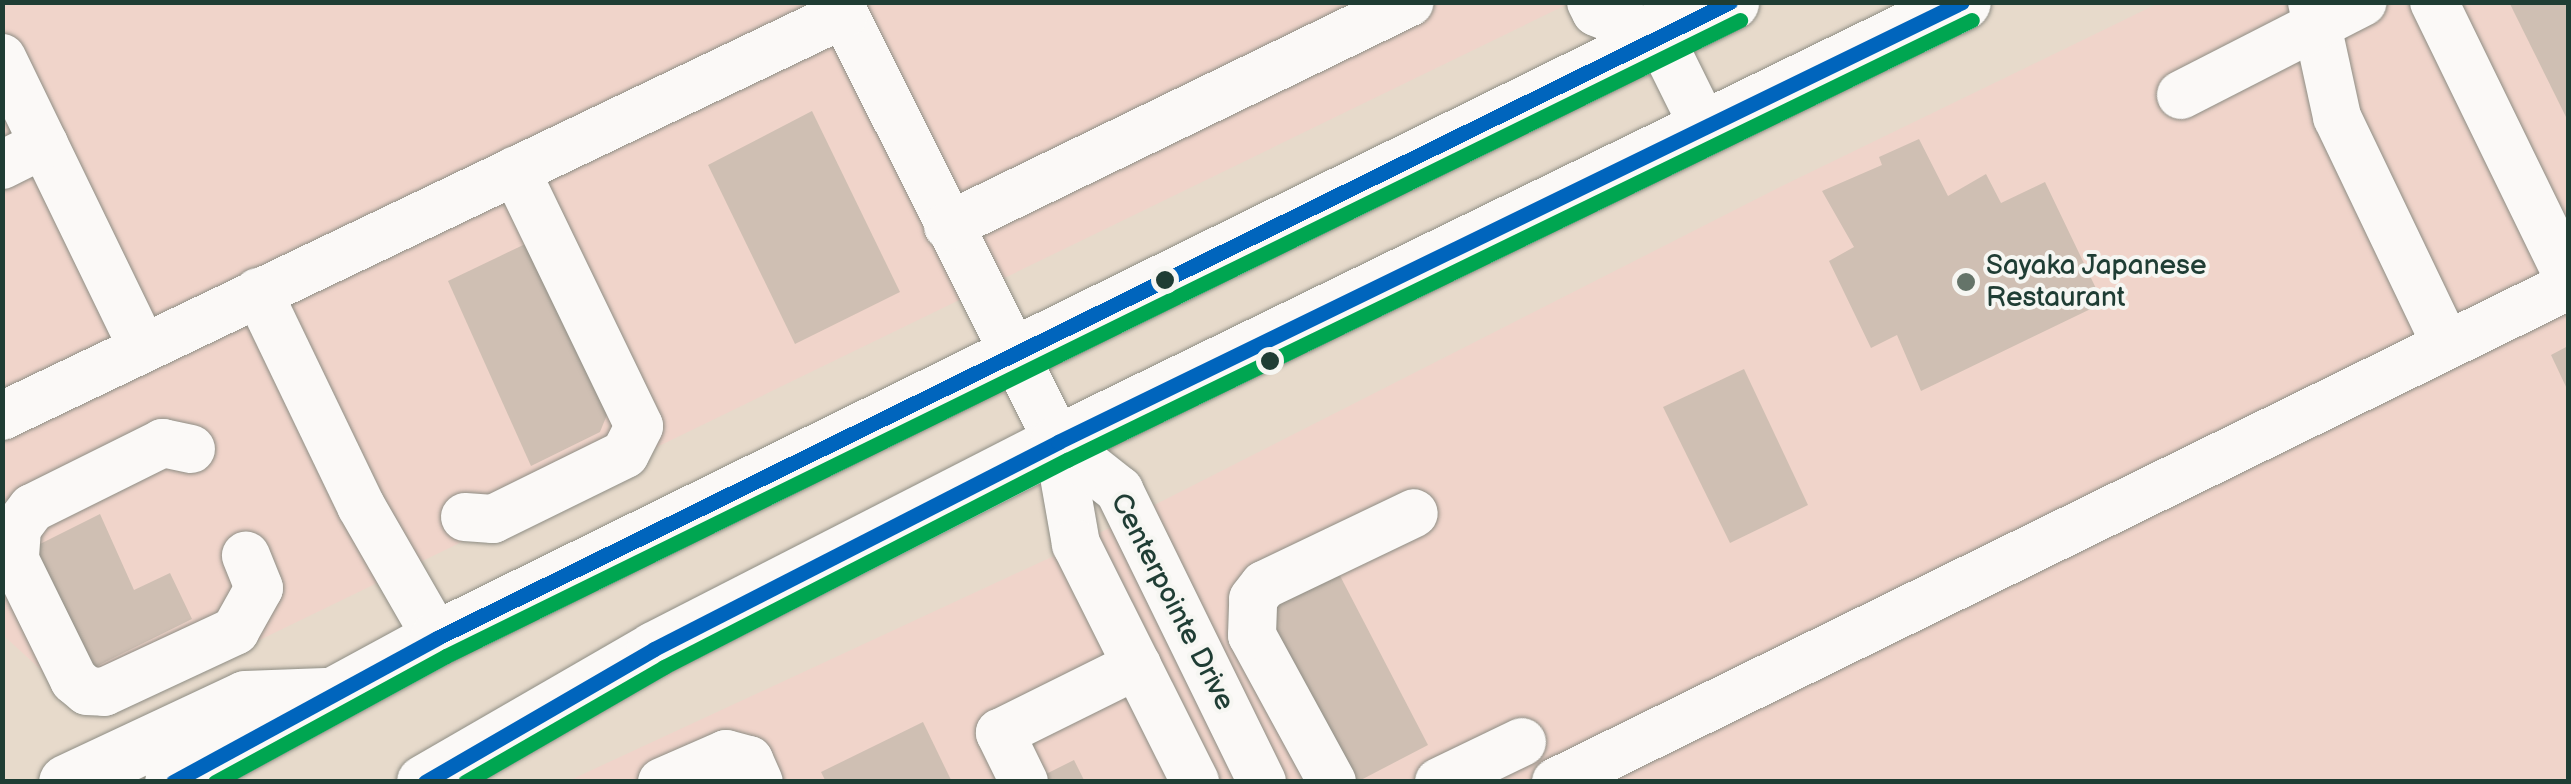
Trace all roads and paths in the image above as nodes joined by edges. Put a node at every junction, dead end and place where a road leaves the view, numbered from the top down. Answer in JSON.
{"nodes":[{"id":1,"x":1410,"y":2,"type":"edge"},
{"id":2,"x":1591,"y":2,"type":"edge"},
{"id":3,"x":1732,"y":2,"type":"edge"},
{"id":4,"x":1963,"y":2,"type":"edge"},
{"id":5,"x":2363,"y":2,"type":"edge"},
{"id":6,"x":2434,"y":2,"type":"edge"},
{"id":7,"x":841,"y":8,"type":"edge"},
{"id":8,"x":2317,"y":13,"type":"edge"},
{"id":9,"x":1664,"y":20,"type":"edge"},
{"id":10,"x":6,"y":74,"type":"edge"},
{"id":11,"x":2182,"y":95,"type":"dead end"},
{"id":12,"x":1706,"y":131,"type":"junction"},
{"id":13,"x":44,"y":144,"type":"junction"},
{"id":14,"x":2,"y":165,"type":"edge"},
{"id":15,"x":514,"y":170,"type":"junction"},
{"id":16,"x":948,"y":226,"type":"junction"},
{"id":17,"x":2568,"y":277,"type":"edge"},
{"id":18,"x":2568,"y":286,"type":"edge"},
{"id":19,"x":258,"y":292,"type":"junction"},
{"id":20,"x":2446,"y":345,"type":"junction"},
{"id":21,"x":143,"y":348,"type":"junction"},
{"id":22,"x":1011,"y":355,"type":"junction"},
{"id":23,"x":2,"y":416,"type":"edge"},
{"id":24,"x":1058,"y":442,"type":"junction"},
{"id":25,"x":192,"y":449,"type":"dead end"},
{"id":26,"x":1414,"y":512,"type":"dead end"},
{"id":27,"x":465,"y":516,"type":"dead end"},
{"id":28,"x":246,"y":555,"type":"dead end"},
{"id":29,"x":437,"y":638,"type":"junction"},
{"id":30,"x":1136,"y":665,"type":"junction"},
{"id":31,"x":338,"y":694,"type":"junction"},
{"id":32,"x":1522,"y":742,"type":"dead end"},
{"id":33,"x":66,"y":782,"type":"edge"},
{"id":34,"x":172,"y":782,"type":"edge"},
{"id":35,"x":424,"y":782,"type":"edge"},
{"id":36,"x":662,"y":782,"type":"edge"},
{"id":37,"x":759,"y":782,"type":"edge"},
{"id":38,"x":1024,"y":782,"type":"edge"},
{"id":39,"x":1195,"y":782,"type":"edge"},
{"id":40,"x":1262,"y":782,"type":"edge"},
{"id":41,"x":1332,"y":782,"type":"edge"},
{"id":42,"x":1438,"y":782,"type":"edge"},
{"id":43,"x":1556,"y":782,"type":"edge"}],
"edges":[{"from":1,"to":16,"type":"lane"},
{"from":2,"to":9,"type":"lane"},
{"from":3,"to":9,"type":"main road"},
{"from":4,"to":12,"type":"main road"},
{"from":5,"to":8,"type":"lane"},
{"from":6,"to":17,"type":"lane"},
{"from":7,"to":15,"type":"lane"},
{"from":7,"to":16,"type":"lane","name":"Centerpointe Drive"},
{"from":8,"to":11,"type":"lane"},
{"from":8,"to":20,"type":"lane"},
{"from":9,"to":12,"type":"lane"},
{"from":9,"to":22,"type":"main road"},
{"from":10,"to":13,"type":"lane"},
{"from":12,"to":24,"type":"main road"},
{"from":13,"to":14,"type":"lane"},
{"from":13,"to":21,"type":"lane"},
{"from":15,"to":19,"type":"lane"},
{"from":15,"to":27,"type":"lane"},
{"from":16,"to":22,"type":"lane","name":"Centerpointe Drive"},
{"from":18,"to":20,"type":"lane"},
{"from":19,"to":21,"type":"lane"},
{"from":19,"to":29,"type":"lane"},
{"from":20,"to":43,"type":"lane"},
{"from":21,"to":23,"type":"lane"},
{"from":22,"to":24,"type":"lane","name":"Centerpointe Drive"},
{"from":22,"to":29,"type":"main road"},
{"from":24,"to":30,"type":"lane","name":"Centerpointe Drive"},
{"from":24,"to":35,"type":"main road"},
{"from":24,"to":40,"type":"lane","name":"Centerpointe Drive"},
{"from":25,"to":28,"type":"lane"},
{"from":26,"to":41,"type":"lane"},
{"from":29,"to":31,"type":"main road"},
{"from":30,"to":38,"type":"lane"},
{"from":30,"to":39,"type":"lane","name":"Centerpointe Drive"},
{"from":31,"to":33,"type":"main road"},
{"from":31,"to":34,"type":"main road"},
{"from":32,"to":42,"type":"lane"},
{"from":36,"to":37,"type":"lane"}]}
